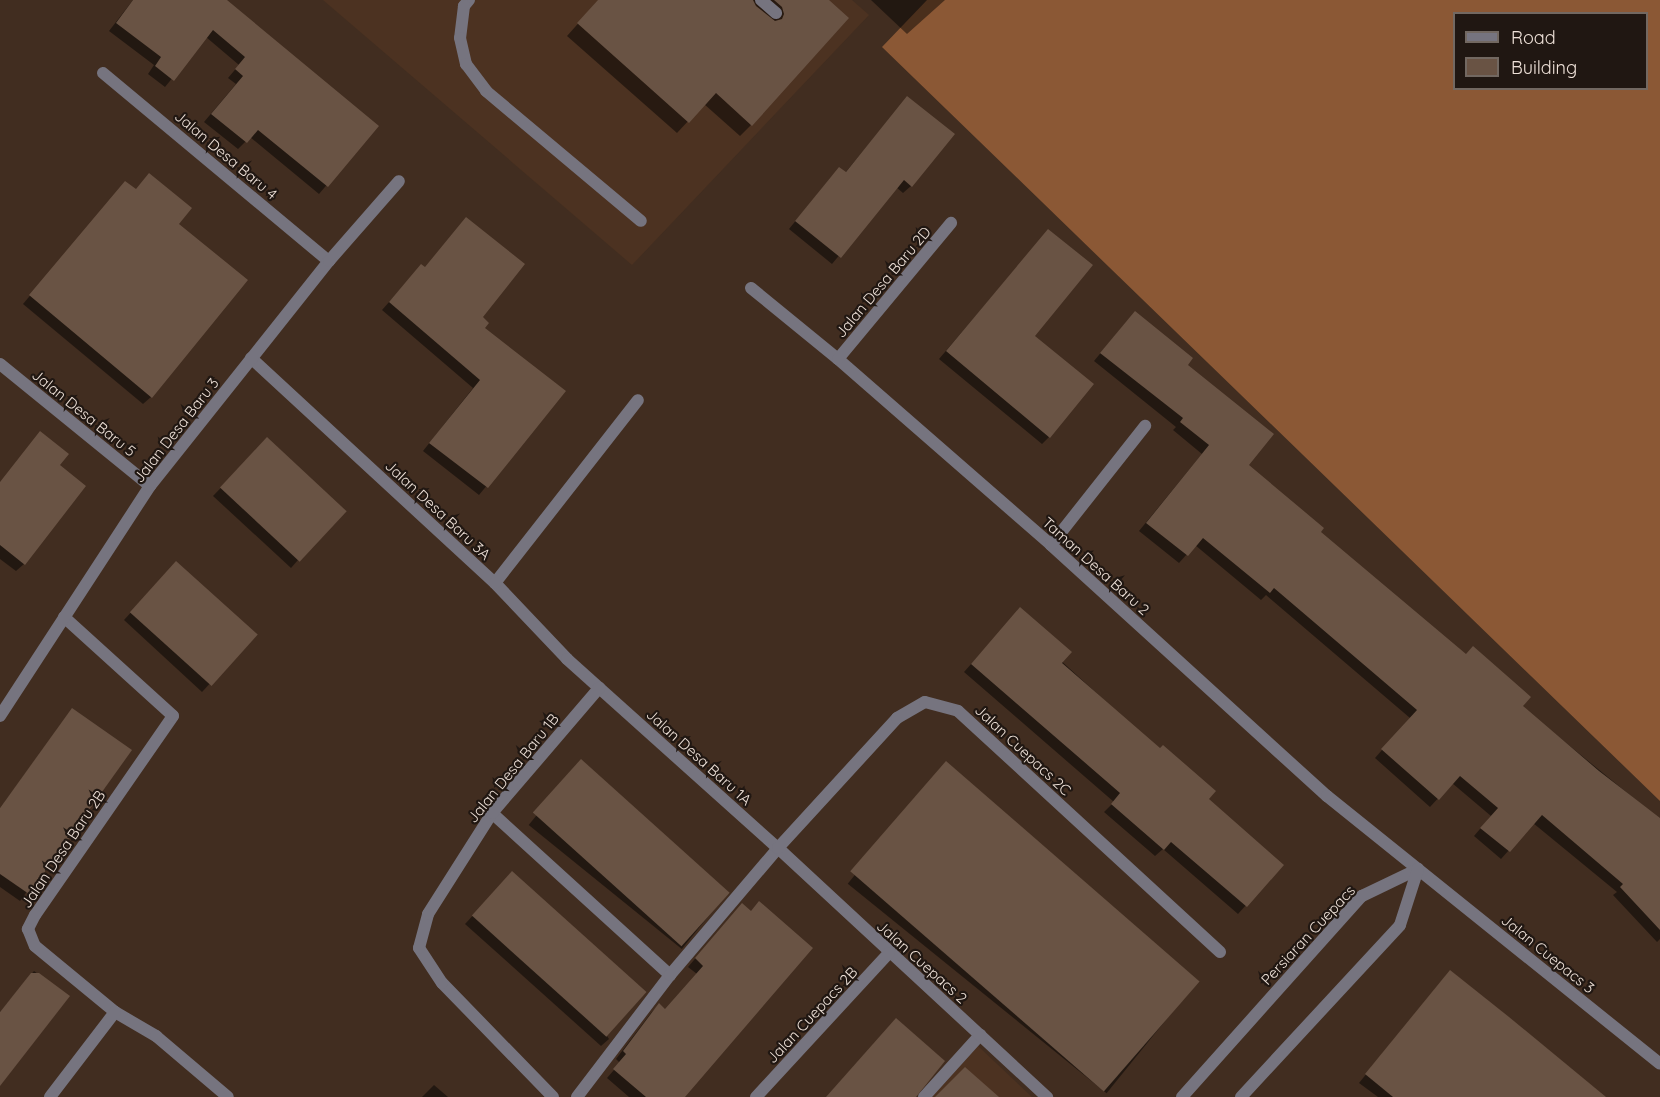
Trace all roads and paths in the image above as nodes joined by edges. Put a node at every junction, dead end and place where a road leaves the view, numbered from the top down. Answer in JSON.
{"nodes":[{"id":1,"x":469,"y":0,"type":"edge"},
{"id":2,"x":761,"y":0,"type":"edge"},
{"id":3,"x":776,"y":13,"type":"dead end"},
{"id":4,"x":103,"y":73,"type":"dead end"},
{"id":5,"x":399,"y":181,"type":"dead end"},
{"id":6,"x":641,"y":221,"type":"dead end"},
{"id":7,"x":951,"y":223,"type":"dead end"},
{"id":8,"x":329,"y":261,"type":"junction"},
{"id":9,"x":751,"y":288,"type":"dead end"},
{"id":10,"x":251,"y":358,"type":"junction"},
{"id":11,"x":838,"y":359,"type":"junction"},
{"id":12,"x":0,"y":364,"type":"edge"},
{"id":13,"x":638,"y":400,"type":"dead end"},
{"id":14,"x":1144,"y":426,"type":"dead end"},
{"id":15,"x":150,"y":486,"type":"junction"},
{"id":16,"x":1051,"y":545,"type":"junction"},
{"id":17,"x":495,"y":583,"type":"junction"},
{"id":18,"x":64,"y":617,"type":"junction"},
{"id":19,"x":599,"y":688,"type":"junction"},
{"id":20,"x":0,"y":716,"type":"edge"},
{"id":21,"x":492,"y":813,"type":"junction"},
{"id":22,"x":778,"y":848,"type":"junction"},
{"id":23,"x":1418,"y":869,"type":"junction"},
{"id":24,"x":1220,"y":952,"type":"dead end"},
{"id":25,"x":889,"y":953,"type":"junction"},
{"id":26,"x":670,"y":975,"type":"junction"},
{"id":27,"x":116,"y":1012,"type":"junction"},
{"id":28,"x":980,"y":1035,"type":"junction"},
{"id":29,"x":1659,"y":1061,"type":"edge"},
{"id":30,"x":50,"y":1097,"type":"edge"},
{"id":31,"x":228,"y":1097,"type":"edge"},
{"id":32,"x":554,"y":1097,"type":"edge"},
{"id":33,"x":577,"y":1097,"type":"edge"},
{"id":34,"x":756,"y":1097,"type":"edge"},
{"id":35,"x":924,"y":1097,"type":"edge"},
{"id":36,"x":1047,"y":1097,"type":"edge"},
{"id":37,"x":1182,"y":1097,"type":"edge"},
{"id":38,"x":1241,"y":1097,"type":"edge"}],
"edges":[{"from":1,"to":6,"type":"street"},
{"from":2,"to":3,"type":"street"},
{"from":4,"to":8,"type":"street","name":"Jalan Desa Baru 4"},
{"from":5,"to":8,"type":"street","name":"Jalan Desa Baru 3"},
{"from":7,"to":11,"type":"street","name":"Jalan Desa Baru 2D"},
{"from":8,"to":10,"type":"street","name":"Jalan Desa Baru 3"},
{"from":9,"to":11,"type":"street","name":"Taman Desa Baru 2"},
{"from":10,"to":15,"type":"street","name":"Jalan Desa Baru 3"},
{"from":10,"to":17,"type":"street","name":"Jalan Desa Baru 3A"},
{"from":11,"to":16,"type":"street","name":"Taman Desa Baru 2"},
{"from":12,"to":15,"type":"street","name":"Jalan Desa Baru 5"},
{"from":13,"to":17,"type":"street"},
{"from":14,"to":16,"type":"street"},
{"from":15,"to":18,"type":"street","name":"Jalan Desa Baru 3"},
{"from":16,"to":23,"type":"street","name":"Taman Desa Baru 2"},
{"from":17,"to":19,"type":"street","name":"Jalan Desa Baru 3A"},
{"from":18,"to":20,"type":"street","name":"Jalan Desa Baru 3"},
{"from":18,"to":27,"type":"street","name":"Jalan Desa Baru 2B"},
{"from":19,"to":21,"type":"street","name":"Jalan Desa Baru 1B"},
{"from":19,"to":22,"type":"street","name":"Jalan Desa Baru 1A"},
{"from":21,"to":26,"type":"street"},
{"from":21,"to":32,"type":"street","name":"Jalan Desa Baru 1B"},
{"from":22,"to":24,"type":"street","name":"Jalan Cuepacs 2C"},
{"from":22,"to":25,"type":"street","name":"Jalan Cuepacs 2"},
{"from":22,"to":26,"type":"street","name":"Jalan Cuepacs 2C"},
{"from":23,"to":29,"type":"street","name":"Jalan Cuepacs 3"},
{"from":23,"to":37,"type":"street","name":"Persiaran Cuepacs"},
{"from":23,"to":38,"type":"street"},
{"from":25,"to":28,"type":"street","name":"Jalan Cuepacs 2"},
{"from":25,"to":34,"type":"street","name":"Jalan Cuepacs 2B"},
{"from":26,"to":33,"type":"street","name":"Jalan Cuepacs 2C"},
{"from":27,"to":30,"type":"street"},
{"from":27,"to":31,"type":"street"},
{"from":28,"to":35,"type":"street"},
{"from":28,"to":36,"type":"street","name":"Jalan Cuepacs 2"}]}
